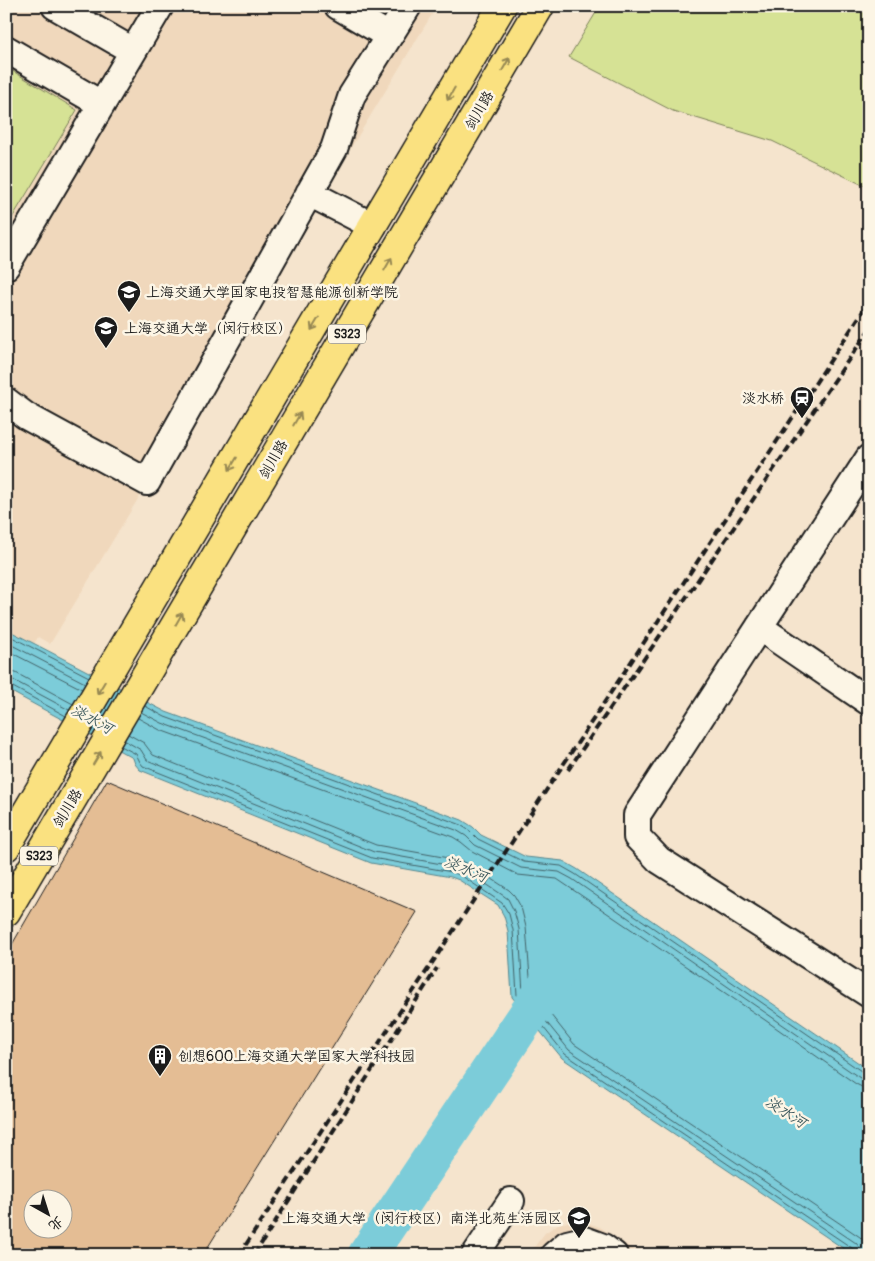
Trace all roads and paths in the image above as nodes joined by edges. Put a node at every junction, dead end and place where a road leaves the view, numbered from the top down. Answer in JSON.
{"nodes":[{"id":1,"x":54,"y":6,"type":"edge"},
{"id":2,"x":160,"y":6,"type":"edge"},
{"id":3,"x":338,"y":6,"type":"edge"},
{"id":4,"x":408,"y":6,"type":"edge"},
{"id":5,"x":502,"y":6,"type":"edge"},
{"id":6,"x":540,"y":6,"type":"edge"},
{"id":7,"x":389,"y":36,"type":"junction"},
{"id":8,"x":6,"y":49,"type":"edge"},
{"id":9,"x":133,"y":51,"type":"junction"},
{"id":10,"x":101,"y":104,"type":"junction"},
{"id":11,"x":309,"y":193,"type":"junction"},
{"id":12,"x":373,"y":226,"type":"junction"},
{"id":13,"x":8,"y":260,"type":"edge"},
{"id":14,"x":6,"y":401,"type":"edge"},
{"id":15,"x":869,"y":458,"type":"edge"},
{"id":16,"x":759,"y":627,"type":"junction"},
{"id":17,"x":869,"y":702,"type":"edge"},
{"id":18,"x":6,"y":847,"type":"edge"},
{"id":19,"x":6,"y":912,"type":"edge"},
{"id":20,"x":869,"y":994,"type":"edge"},
{"id":21,"x":511,"y":1201,"type":"dead end"},
{"id":22,"x":475,"y":1255,"type":"edge"},
{"id":23,"x":554,"y":1255,"type":"edge"},
{"id":24,"x":614,"y":1255,"type":"edge"}],
"edges":[{"from":1,"to":9,"type":"street"},
{"from":2,"to":9,"type":"street"},
{"from":3,"to":7,"type":"street"},
{"from":4,"to":7,"type":"street"},
{"from":5,"to":12,"type":"main road","one_way":true},
{"from":19,"to":6,"type":"main road","name":"剑川路","number":"S323","one_way":true},
{"from":7,"to":11,"type":"street"},
{"from":8,"to":10,"type":"street"},
{"from":9,"to":10,"type":"street"},
{"from":10,"to":13,"type":"street"},
{"from":11,"to":12,"type":"street"},
{"from":11,"to":14,"type":"street"},
{"from":12,"to":18,"type":"main road","one_way":true},
{"from":15,"to":16,"type":"street"},
{"from":16,"to":17,"type":"street"},
{"from":16,"to":20,"type":"street"},
{"from":21,"to":22,"type":"street"},
{"from":23,"to":24,"type":"street"}]}
